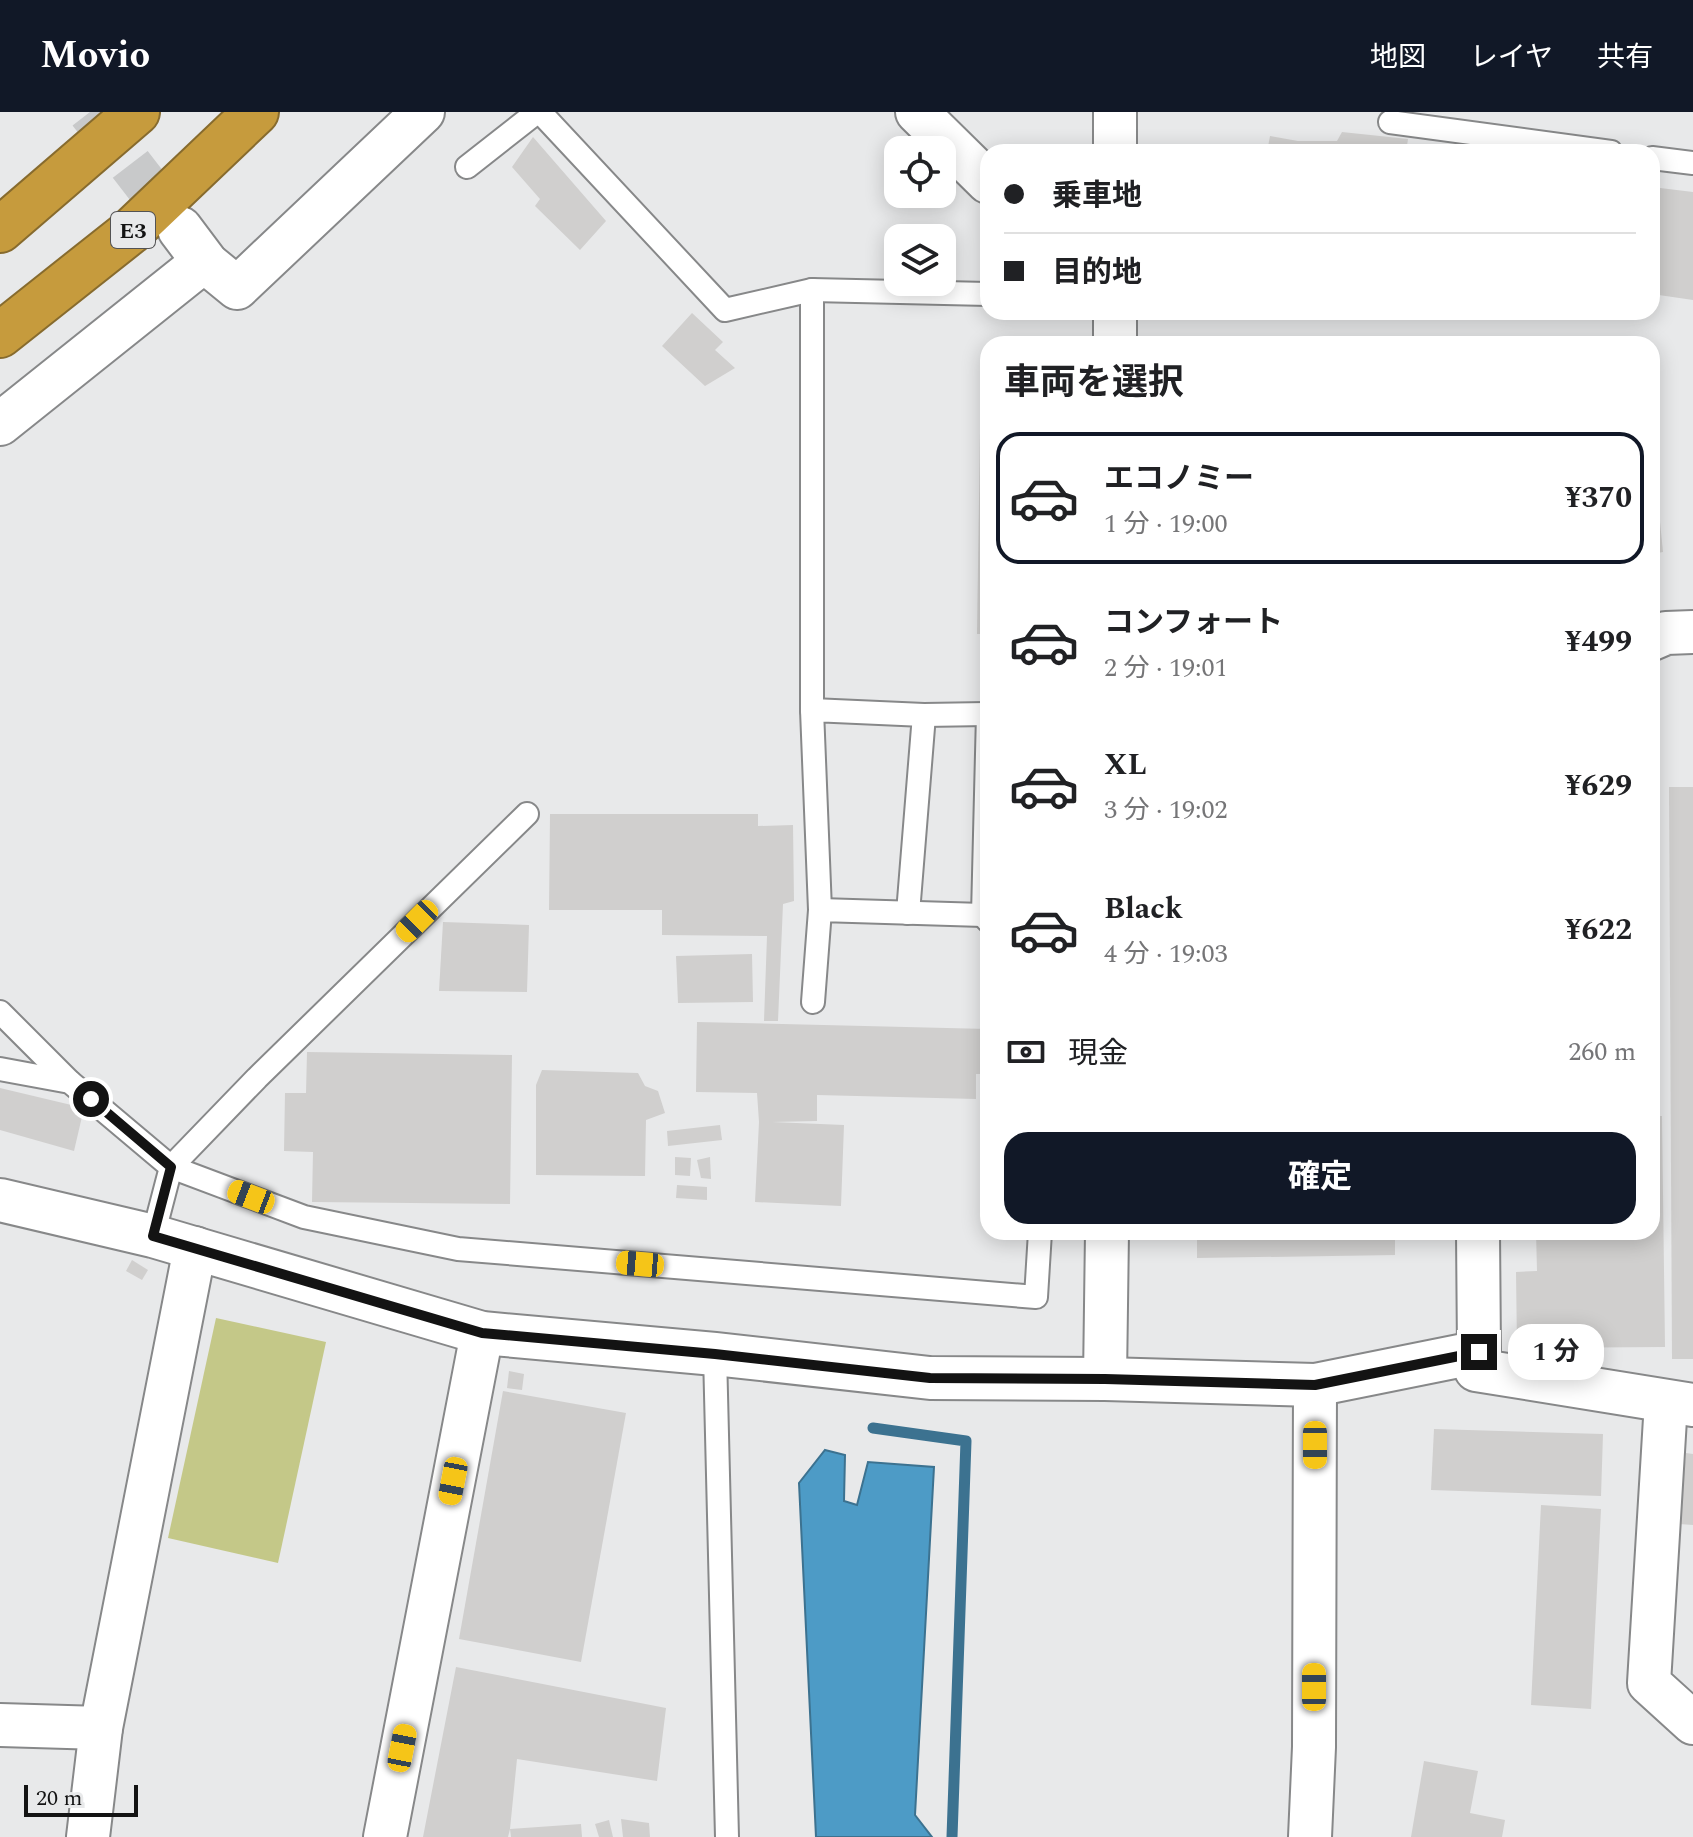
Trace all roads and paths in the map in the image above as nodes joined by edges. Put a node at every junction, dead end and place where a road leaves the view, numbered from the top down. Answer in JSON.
{"nodes":[{"id":1,"x":137,"y":112,"type":"edge"},
{"id":2,"x":256,"y":112,"type":"edge"},
{"id":3,"x":423,"y":112,"type":"edge"},
{"id":4,"x":538,"y":112,"type":"edge"},
{"id":5,"x":917,"y":112,"type":"edge"},
{"id":6,"x":1115,"y":112,"type":"edge"},
{"id":7,"x":1390,"y":122,"type":"dead end"},
{"id":8,"x":1115,"y":144,"type":"edge"},
{"id":9,"x":1552,"y":144,"type":"edge"},
{"id":10,"x":1660,"y":159,"type":"edge"},
{"id":11,"x":1693,"y":163,"type":"edge"},
{"id":12,"x":467,"y":167,"type":"dead end"},
{"id":13,"x":980,"y":174,"type":"edge"},
{"id":14,"x":0,"y":230,"type":"edge"},
{"id":15,"x":812,"y":290,"type":"junction"},
{"id":16,"x":980,"y":294,"type":"edge"},
{"id":17,"x":0,"y":335,"type":"edge"},
{"id":18,"x":0,"y":424,"type":"edge"},
{"id":19,"x":1693,"y":632,"type":"edge"},
{"id":20,"x":1660,"y":636,"type":"edge"},
{"id":21,"x":812,"y":710,"type":"junction"},
{"id":22,"x":980,"y":714,"type":"edge"},
{"id":23,"x":924,"y":715,"type":"junction"},
{"id":24,"x":527,"y":814,"type":"dead end"},
{"id":25,"x":820,"y":910,"type":"junction"},
{"id":26,"x":908,"y":913,"type":"junction"},
{"id":27,"x":980,"y":918,"type":"edge"},
{"id":28,"x":813,"y":1002,"type":"dead end"},
{"id":29,"x":0,"y":1012,"type":"edge"},
{"id":30,"x":0,"y":1069,"type":"edge"},
{"id":31,"x":70,"y":1082,"type":"junction"},
{"id":32,"x":171,"y":1167,"type":"junction"},
{"id":33,"x":0,"y":1200,"type":"edge"},
{"id":34,"x":153,"y":1236,"type":"junction"},
{"id":35,"x":1040,"y":1240,"type":"edge"},
{"id":36,"x":1107,"y":1240,"type":"edge"},
{"id":37,"x":1478,"y":1240,"type":"edge"},
{"id":38,"x":195,"y":1248,"type":"junction"},
{"id":39,"x":482,"y":1333,"type":"junction"},
{"id":40,"x":1479,"y":1352,"type":"junction"},
{"id":41,"x":715,"y":1354,"type":"junction"},
{"id":42,"x":1105,"y":1379,"type":"junction"},
{"id":43,"x":1315,"y":1385,"type":"junction"},
{"id":44,"x":1680,"y":1403,"type":"edge"},
{"id":45,"x":1693,"y":1723,"type":"edge"},
{"id":46,"x":0,"y":1725,"type":"edge"},
{"id":47,"x":101,"y":1728,"type":"junction"},
{"id":48,"x":88,"y":1837,"type":"edge"},
{"id":49,"x":385,"y":1837,"type":"edge"},
{"id":50,"x":727,"y":1837,"type":"edge"},
{"id":51,"x":1310,"y":1837,"type":"edge"}],
"edges":[{"from":1,"to":14,"type":"highway"},
{"from":2,"to":17,"type":"highway","number":"E3"},
{"from":3,"to":18,"type":"street"},
{"from":4,"to":12,"type":"lane"},
{"from":4,"to":15,"type":"lane"},
{"from":5,"to":13,"type":"street"},
{"from":6,"to":8,"type":"street"},
{"from":7,"to":9,"type":"lane"},
{"from":10,"to":11,"type":"lane"},
{"from":15,"to":16,"type":"lane"},
{"from":15,"to":21,"type":"lane"},
{"from":19,"to":20,"type":"street"},
{"from":21,"to":23,"type":"lane"},
{"from":21,"to":25,"type":"lane"},
{"from":22,"to":23,"type":"lane"},
{"from":23,"to":26,"type":"lane"},
{"from":24,"to":32,"type":"lane"},
{"from":25,"to":26,"type":"lane"},
{"from":25,"to":28,"type":"lane"},
{"from":26,"to":27,"type":"lane"},
{"from":29,"to":31,"type":"lane"},
{"from":30,"to":31,"type":"lane"},
{"from":31,"to":32,"type":"lane"},
{"from":32,"to":34,"type":"lane"},
{"from":32,"to":35,"type":"lane"},
{"from":33,"to":34,"type":"street"},
{"from":34,"to":38,"type":"street"},
{"from":36,"to":42,"type":"street"},
{"from":37,"to":40,"type":"street"},
{"from":38,"to":39,"type":"street"},
{"from":38,"to":47,"type":"street"},
{"from":39,"to":41,"type":"street"},
{"from":39,"to":49,"type":"street"},
{"from":40,"to":43,"type":"street"},
{"from":40,"to":44,"type":"street"},
{"from":41,"to":42,"type":"street"},
{"from":41,"to":50,"type":"lane"},
{"from":42,"to":43,"type":"street"},
{"from":43,"to":51,"type":"street"},
{"from":44,"to":45,"type":"street"},
{"from":46,"to":47,"type":"street"},
{"from":47,"to":48,"type":"street"}]}
